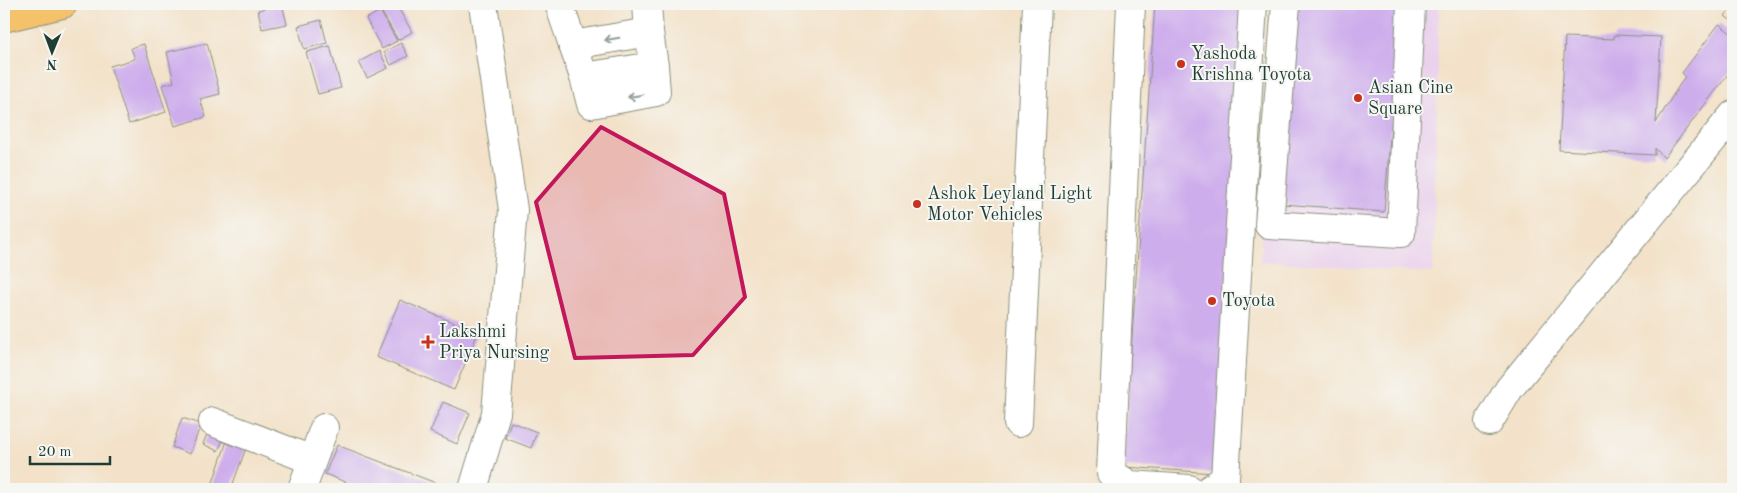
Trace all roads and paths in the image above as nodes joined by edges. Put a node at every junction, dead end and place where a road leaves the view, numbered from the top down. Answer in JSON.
{"nodes":[{"id":1,"x":62,"y":4,"type":"edge"},
{"id":2,"x":483,"y":4,"type":"edge"},
{"id":3,"x":647,"y":4,"type":"edge"},
{"id":4,"x":1037,"y":4,"type":"edge"},
{"id":5,"x":1131,"y":4,"type":"edge"},
{"id":6,"x":1253,"y":4,"type":"edge"},
{"id":7,"x":1286,"y":4,"type":"edge"},
{"id":8,"x":1411,"y":4,"type":"edge"},
{"id":9,"x":565,"y":5,"type":"edge"},
{"id":10,"x":4,"y":18,"type":"edge"},
{"id":11,"x":649,"y":32,"type":"junction"},
{"id":12,"x":573,"y":45,"type":"junction"},
{"id":13,"x":1733,"y":115,"type":"edge"},
{"id":14,"x":213,"y":422,"type":"dead end"},
{"id":15,"x":1489,"y":422,"type":"dead end"},
{"id":16,"x":1018,"y":423,"type":"dead end"},
{"id":17,"x":324,"y":428,"type":"dead end"},
{"id":18,"x":312,"y":460,"type":"junction"},
{"id":19,"x":302,"y":489,"type":"edge"},
{"id":20,"x":473,"y":489,"type":"edge"},
{"id":21,"x":1189,"y":489,"type":"edge"},
{"id":22,"x":1210,"y":489,"type":"edge"}],
"edges":[{"from":1,"to":10,"type":"highway"},
{"from":2,"to":20,"type":"street"},
{"from":3,"to":11,"type":"street"},
{"from":4,"to":16,"type":"street"},
{"from":5,"to":21,"type":"street"},
{"from":6,"to":22,"type":"street"},
{"from":7,"to":8,"type":"street"},
{"from":9,"to":12,"type":"street"},
{"from":11,"to":12,"type":"street","one_way":true},
{"from":11,"to":12,"type":"street","one_way":true},
{"from":13,"to":15,"type":"street"},
{"from":14,"to":18,"type":"street"},
{"from":17,"to":18,"type":"street"},
{"from":18,"to":19,"type":"street"}]}
